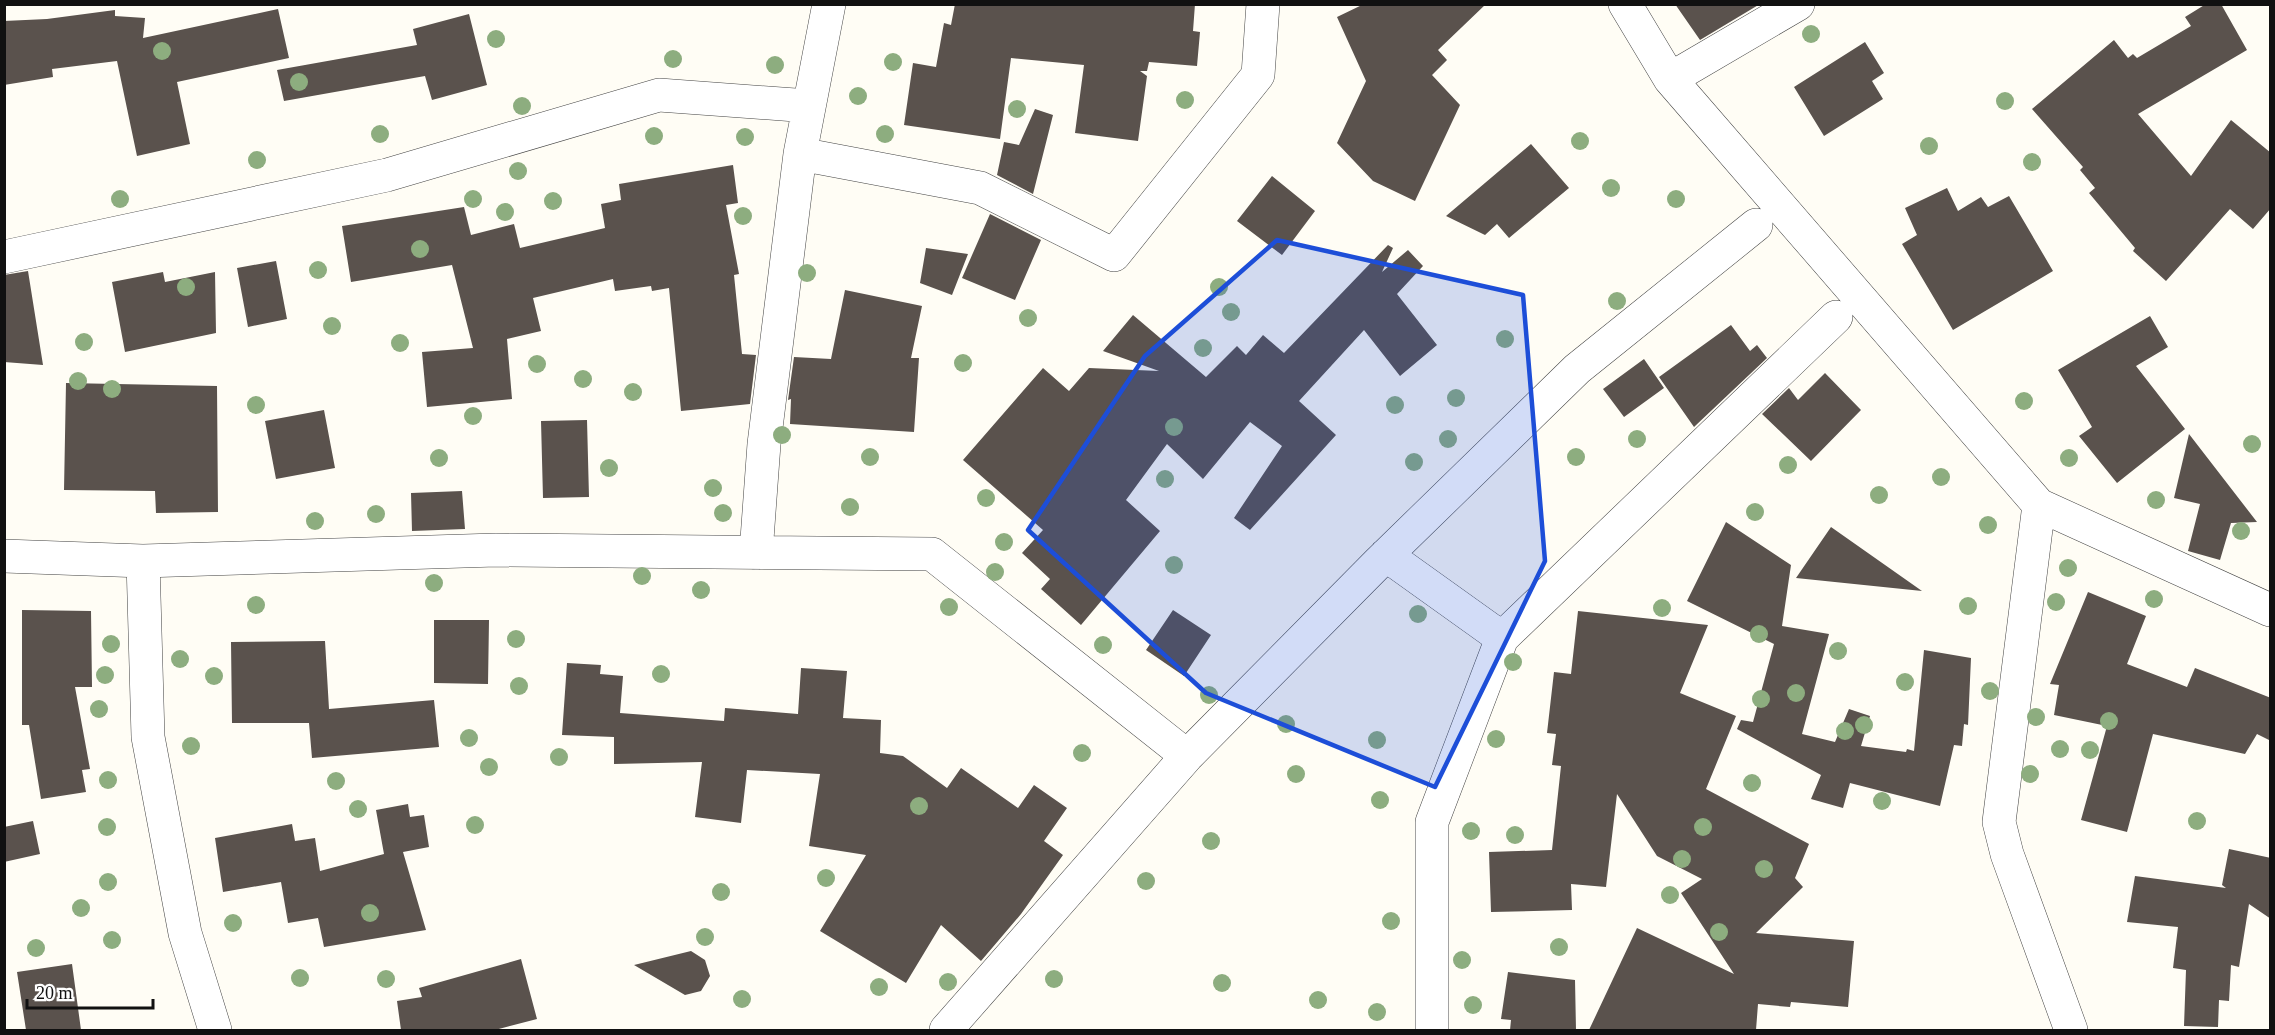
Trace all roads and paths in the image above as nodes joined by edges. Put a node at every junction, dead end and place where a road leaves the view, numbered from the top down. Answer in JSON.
{"nodes":[{"id":1,"x":829,"y":4,"type":"edge"},
{"id":2,"x":1263,"y":4,"type":"edge"},
{"id":3,"x":1625,"y":4,"type":"edge"},
{"id":4,"x":1798,"y":4,"type":"edge"},
{"id":5,"x":1670,"y":79,"type":"junction"},
{"id":6,"x":809,"y":106,"type":"junction"},
{"id":7,"x":800,"y":154,"type":"junction"},
{"id":8,"x":1756,"y":225,"type":"dead end"},
{"id":9,"x":4,"y":257,"type":"edge"},
{"id":10,"x":1836,"y":317,"type":"dead end"},
{"id":11,"x":2038,"y":505,"type":"junction"},
{"id":12,"x":756,"y":553,"type":"junction"},
{"id":13,"x":1386,"y":555,"type":"junction"},
{"id":14,"x":4,"y":556,"type":"edge"},
{"id":15,"x":143,"y":561,"type":"junction"},
{"id":16,"x":2271,"y":610,"type":"edge"},
{"id":17,"x":1502,"y":638,"type":"junction"},
{"id":18,"x":1187,"y":756,"type":"junction"},
{"id":19,"x":215,"y":1030,"type":"edge"},
{"id":20,"x":946,"y":1030,"type":"edge"},
{"id":21,"x":1432,"y":1030,"type":"edge"},
{"id":22,"x":2072,"y":1030,"type":"edge"}],
"edges":[{"from":1,"to":6,"type":"street"},
{"from":2,"to":7,"type":"street"},
{"from":3,"to":5,"type":"street"},
{"from":4,"to":5,"type":"street"},
{"from":5,"to":11,"type":"street"},
{"from":6,"to":7,"type":"street"},
{"from":6,"to":9,"type":"street"},
{"from":7,"to":12,"type":"street"},
{"from":8,"to":13,"type":"street"},
{"from":10,"to":17,"type":"street"},
{"from":11,"to":16,"type":"street"},
{"from":11,"to":22,"type":"street"},
{"from":12,"to":15,"type":"street"},
{"from":12,"to":18,"type":"street"},
{"from":13,"to":17,"type":"street"},
{"from":13,"to":18,"type":"street"},
{"from":14,"to":15,"type":"street"},
{"from":15,"to":19,"type":"street"},
{"from":17,"to":21,"type":"street"},
{"from":18,"to":20,"type":"street"}]}
